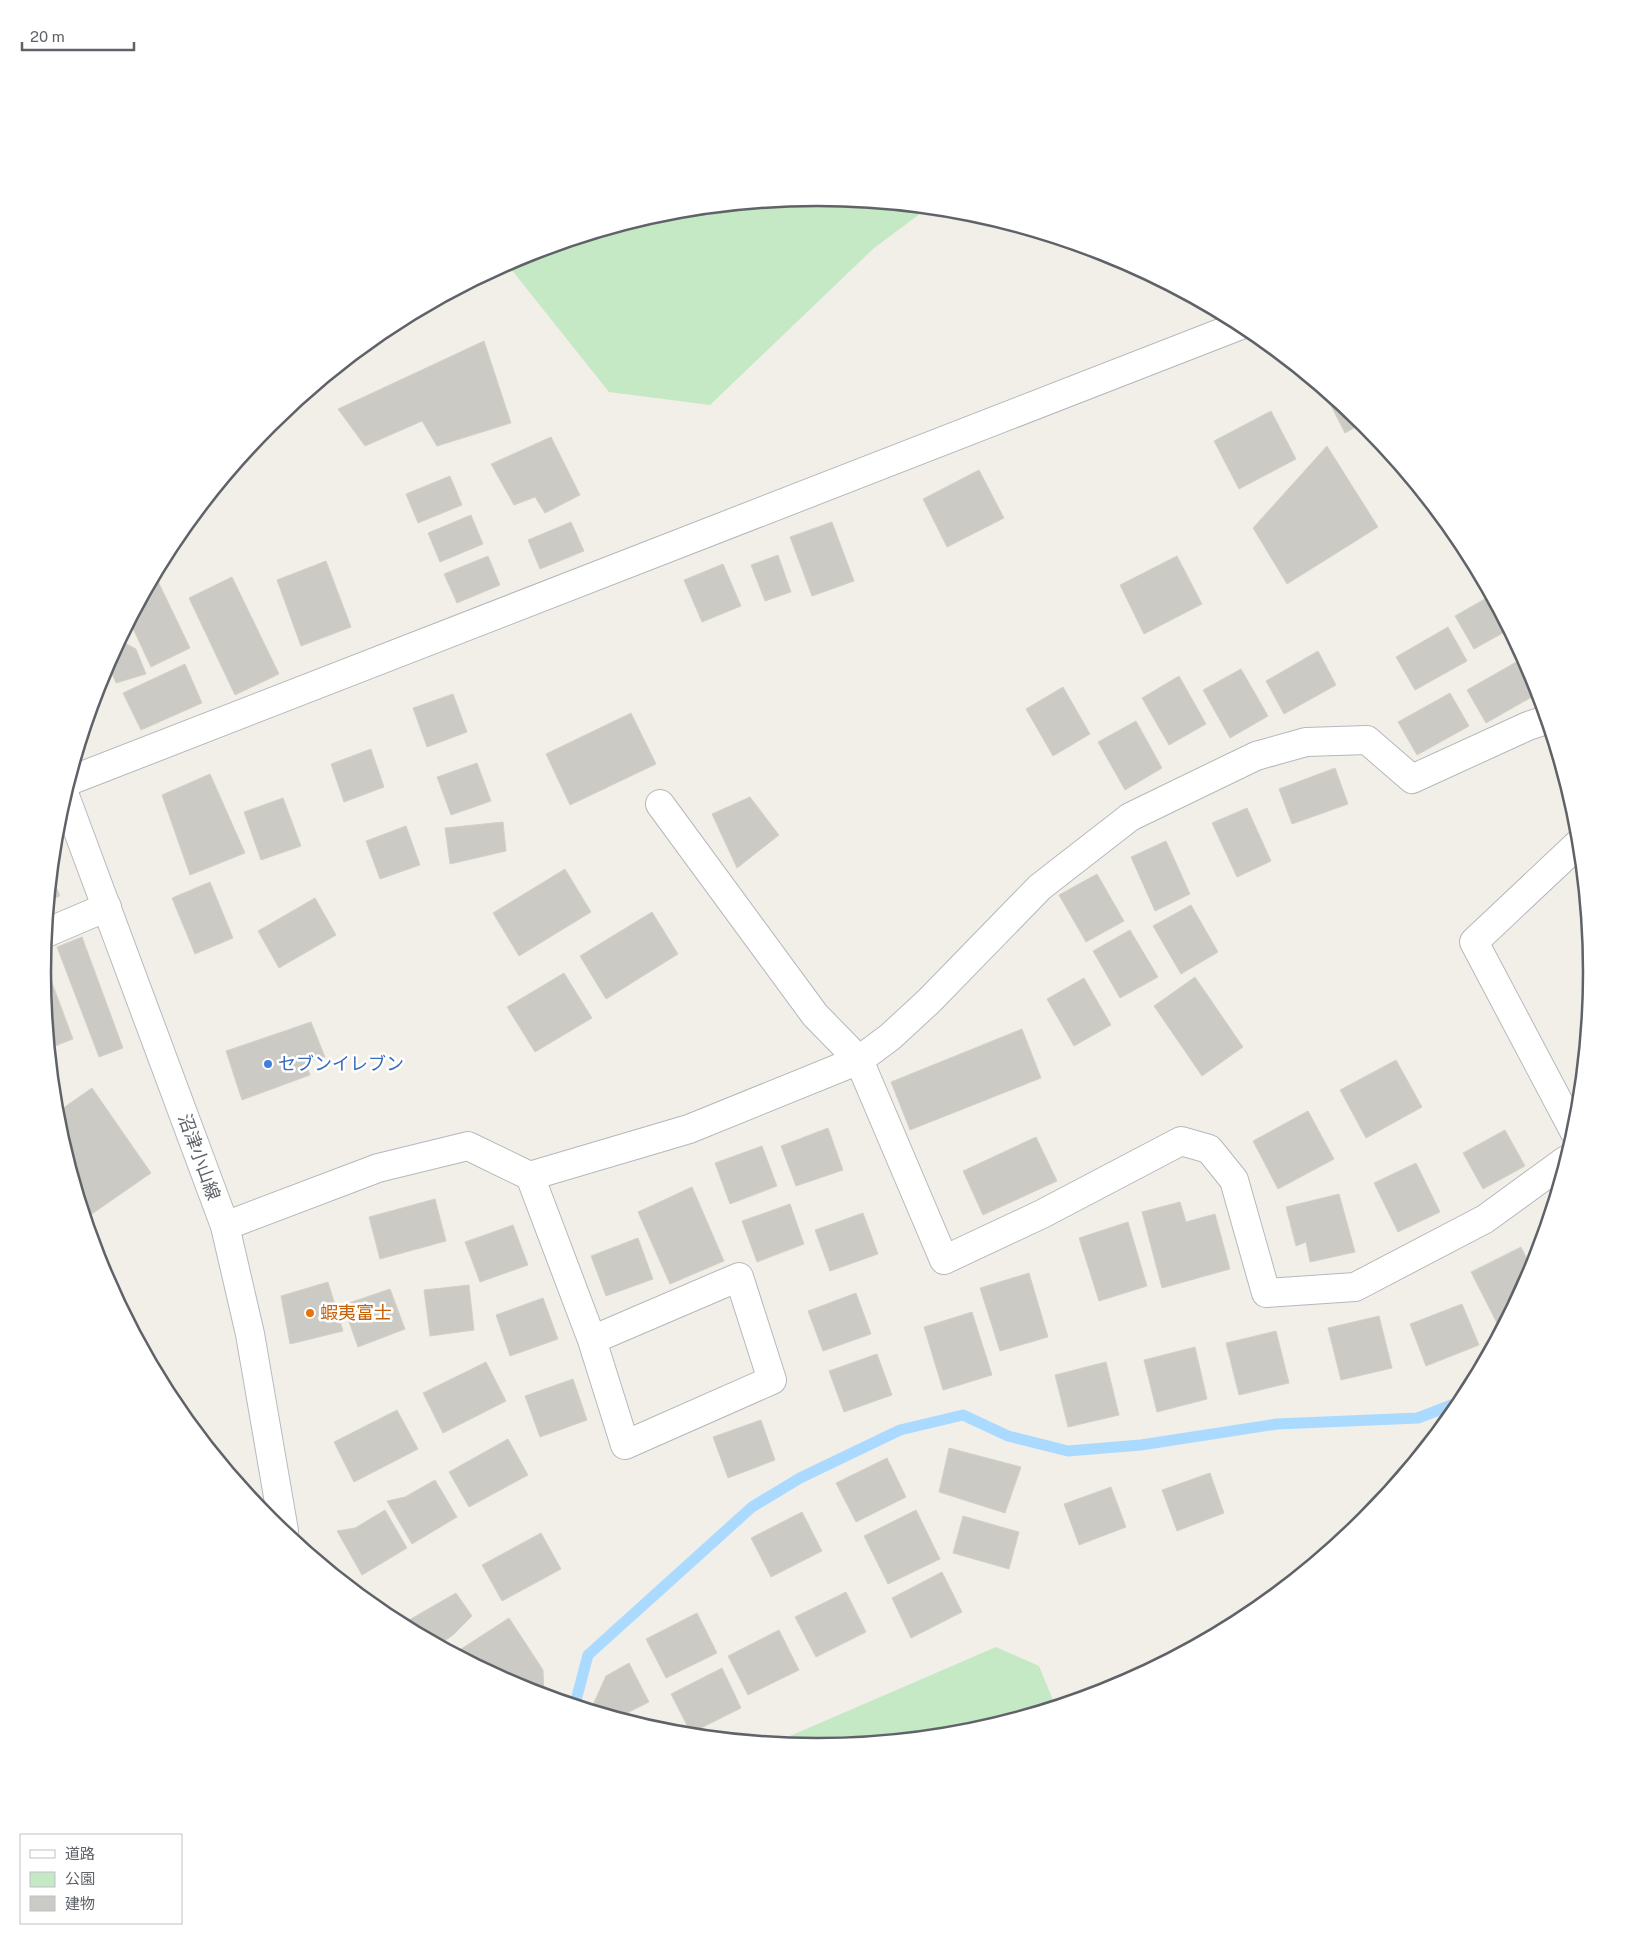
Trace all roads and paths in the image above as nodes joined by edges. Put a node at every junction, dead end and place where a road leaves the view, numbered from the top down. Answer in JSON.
{"nodes":[{"id":1,"x":1232,"y":329,"type":"edge"},
{"id":2,"x":1540,"y":722,"type":"edge"},
{"id":3,"x":76,"y":779,"type":"edge"},
{"id":4,"x":660,"y":804,"type":"dead end"},
{"id":5,"x":69,"y":808,"type":"edge"},
{"id":6,"x":1572,"y":849,"type":"edge"},
{"id":7,"x":107,"y":907,"type":"junction"},
{"id":8,"x":53,"y":929,"type":"edge"},
{"id":9,"x":859,"y":1060,"type":"junction"},
{"id":10,"x":1568,"y":1120,"type":"edge"},
{"id":11,"x":1558,"y":1166,"type":"edge"},
{"id":12,"x":530,"y":1176,"type":"junction"},
{"id":13,"x":225,"y":1226,"type":"junction"},
{"id":14,"x":592,"y":1340,"type":"junction"},
{"id":15,"x":282,"y":1519,"type":"edge"}],
"edges":[{"from":1,"to":3,"type":"street"},
{"from":2,"to":9,"type":"street"},
{"from":4,"to":9,"type":"street"},
{"from":5,"to":7,"type":"street","name":"沼津小山線"},
{"from":6,"to":10,"type":"street"},
{"from":7,"to":8,"type":"street"},
{"from":7,"to":13,"type":"street","name":"沼津小山線"},
{"from":9,"to":11,"type":"street"},
{"from":9,"to":12,"type":"street"},
{"from":12,"to":13,"type":"street"},
{"from":12,"to":14,"type":"street"},
{"from":13,"to":15,"type":"street","name":"沼津小山線"},
{"from":14,"to":14,"type":"street"}]}
